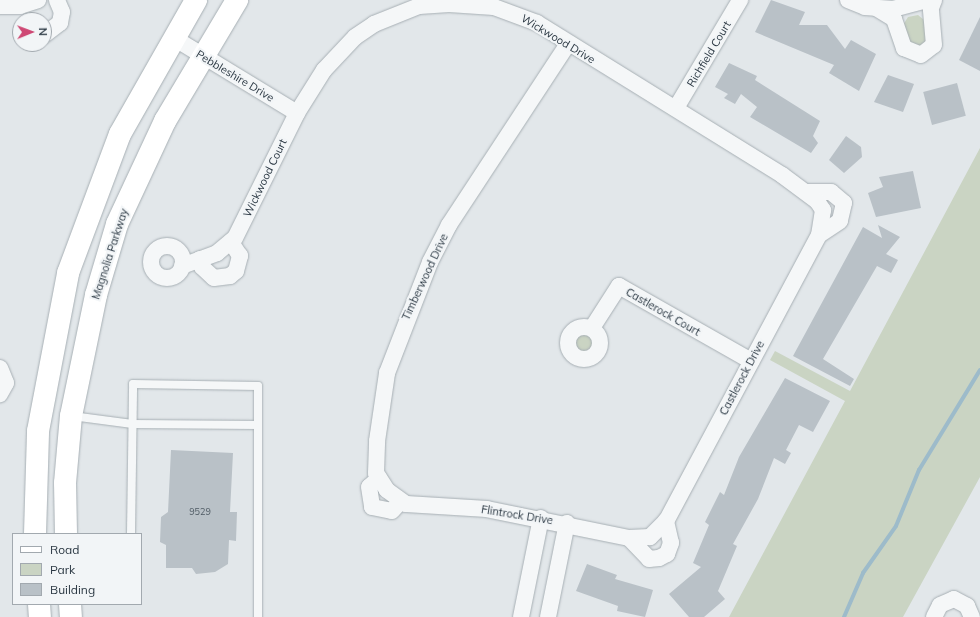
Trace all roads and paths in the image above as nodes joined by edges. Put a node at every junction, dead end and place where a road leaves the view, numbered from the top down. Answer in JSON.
{"nodes":[{"id":1,"x":38,"y":0,"type":"edge"},
{"id":2,"x":57,"y":0,"type":"edge"},
{"id":3,"x":196,"y":0,"type":"edge"},
{"id":4,"x":237,"y":0,"type":"edge"},
{"id":5,"x":740,"y":0,"type":"edge"},
{"id":6,"x":848,"y":0,"type":"edge"},
{"id":7,"x":926,"y":0,"type":"edge"},
{"id":8,"x":934,"y":0,"type":"edge"},
{"id":9,"x":0,"y":6,"type":"edge"},
{"id":10,"x":876,"y":8,"type":"junction"},
{"id":11,"x":17,"y":12,"type":"edge"},
{"id":12,"x":21,"y":12,"type":"edge"},
{"id":13,"x":52,"y":29,"type":"edge"},
{"id":14,"x":174,"y":38,"type":"junction"},
{"id":15,"x":568,"y":44,"type":"junction"},
{"id":16,"x":202,"y":56,"type":"junction"},
{"id":17,"x":676,"y":108,"type":"junction"},
{"id":18,"x":297,"y":113,"type":"junction"},
{"id":19,"x":806,"y":192,"type":"junction"},
{"id":20,"x":823,"y":210,"type":"joint"},
{"id":21,"x":819,"y":235,"type":"junction"},
{"id":22,"x":231,"y":242,"type":"junction"},
{"id":23,"x":200,"y":259,"type":"junction"},
{"id":24,"x":182,"y":266,"type":"dead end"},
{"id":25,"x":592,"y":328,"type":"dead end"},
{"id":26,"x":750,"y":361,"type":"junction"},
{"id":27,"x":0,"y":368,"type":"edge"},
{"id":28,"x":0,"y":394,"type":"edge"},
{"id":29,"x":71,"y":416,"type":"junction"},
{"id":30,"x":132,"y":424,"type":"junction"},
{"id":31,"x":258,"y":425,"type":"junction"},
{"id":32,"x":383,"y":484,"type":"junction"},
{"id":33,"x":401,"y":501,"type":"junction"},
{"id":34,"x":541,"y":518,"type":"junction"},
{"id":35,"x":666,"y":521,"type":"junction"},
{"id":36,"x":567,"y":523,"type":"junction"},
{"id":37,"x":35,"y":533,"type":"edge"},
{"id":38,"x":66,"y":533,"type":"edge"},
{"id":39,"x":131,"y":533,"type":"edge"},
{"id":40,"x":650,"y":537,"type":"joint"},
{"id":41,"x":629,"y":538,"type":"junction"},
{"id":42,"x":39,"y":605,"type":"edge"},
{"id":43,"x":70,"y":605,"type":"edge"},
{"id":44,"x":40,"y":617,"type":"edge"},
{"id":45,"x":71,"y":617,"type":"edge"},
{"id":46,"x":258,"y":617,"type":"edge"},
{"id":47,"x":521,"y":617,"type":"edge"},
{"id":48,"x":548,"y":617,"type":"edge"},
{"id":49,"x":934,"y":617,"type":"edge"},
{"id":50,"x":972,"y":617,"type":"edge"}],
"edges":[{"from":1,"to":12,"type":"street"},
{"from":2,"to":13,"type":"street"},
{"from":3,"to":14,"type":"main road"},
{"from":4,"to":16,"type":"main road","name":"Magnolia Parkway"},
{"from":5,"to":17,"type":"street","name":"Richfield Court"},
{"from":6,"to":10,"type":"street"},
{"from":7,"to":10,"type":"street"},
{"from":8,"to":10,"type":"street"},
{"from":9,"to":11,"type":"street"},
{"from":14,"to":16,"type":"street","name":"Pebbleshire Drive"},
{"from":14,"to":37,"type":"main road"},
{"from":15,"to":17,"type":"street","name":"Wickwood Drive"},
{"from":15,"to":18,"type":"street","name":"Wickwood Drive"},
{"from":15,"to":32,"type":"street","name":"Timberwood Drive"},
{"from":16,"to":18,"type":"street","name":"Pebbleshire Drive"},
{"from":16,"to":29,"type":"main road","name":"Magnolia Parkway"},
{"from":17,"to":19,"type":"street","name":"Wickwood Drive"},
{"from":18,"to":22,"type":"street","name":"Wickwood Court"},
{"from":19,"to":20,"type":"street","name":"Wickwood Drive"},
{"from":19,"to":21,"type":"street","name":"Castlerock Drive"},
{"from":20,"to":21,"type":"street","name":"Castlerock Drive"},
{"from":21,"to":26,"type":"street","name":"Castlerock Drive"},
{"from":22,"to":23,"type":"street"},
{"from":22,"to":23,"type":"street"},
{"from":23,"to":24,"type":"street"},
{"from":25,"to":26,"type":"street","name":"Castlerock Court"},
{"from":26,"to":35,"type":"street","name":"Castlerock Drive"},
{"from":27,"to":28,"type":"street"},
{"from":29,"to":30,"type":"lane"},
{"from":29,"to":38,"type":"main road","name":"Magnolia Parkway"},
{"from":30,"to":31,"type":"lane"},
{"from":30,"to":31,"type":"lane"},
{"from":30,"to":39,"type":"lane"},
{"from":31,"to":46,"type":"lane"},
{"from":32,"to":33,"type":"street"},
{"from":32,"to":33,"type":"street"},
{"from":33,"to":34,"type":"street","name":"Flintrock Drive"},
{"from":34,"to":36,"type":"street","name":"Flintrock Drive"},
{"from":34,"to":47,"type":"street"},
{"from":35,"to":40,"type":"street","name":"Castlerock Drive"},
{"from":35,"to":41,"type":"street"},
{"from":36,"to":41,"type":"street","name":"Flintrock Drive"},
{"from":36,"to":48,"type":"street"},
{"from":40,"to":41,"type":"street","name":"Flintrock Drive"},
{"from":42,"to":44,"type":"main road"},
{"from":43,"to":45,"type":"main road"},
{"from":49,"to":50,"type":"street"}]}
